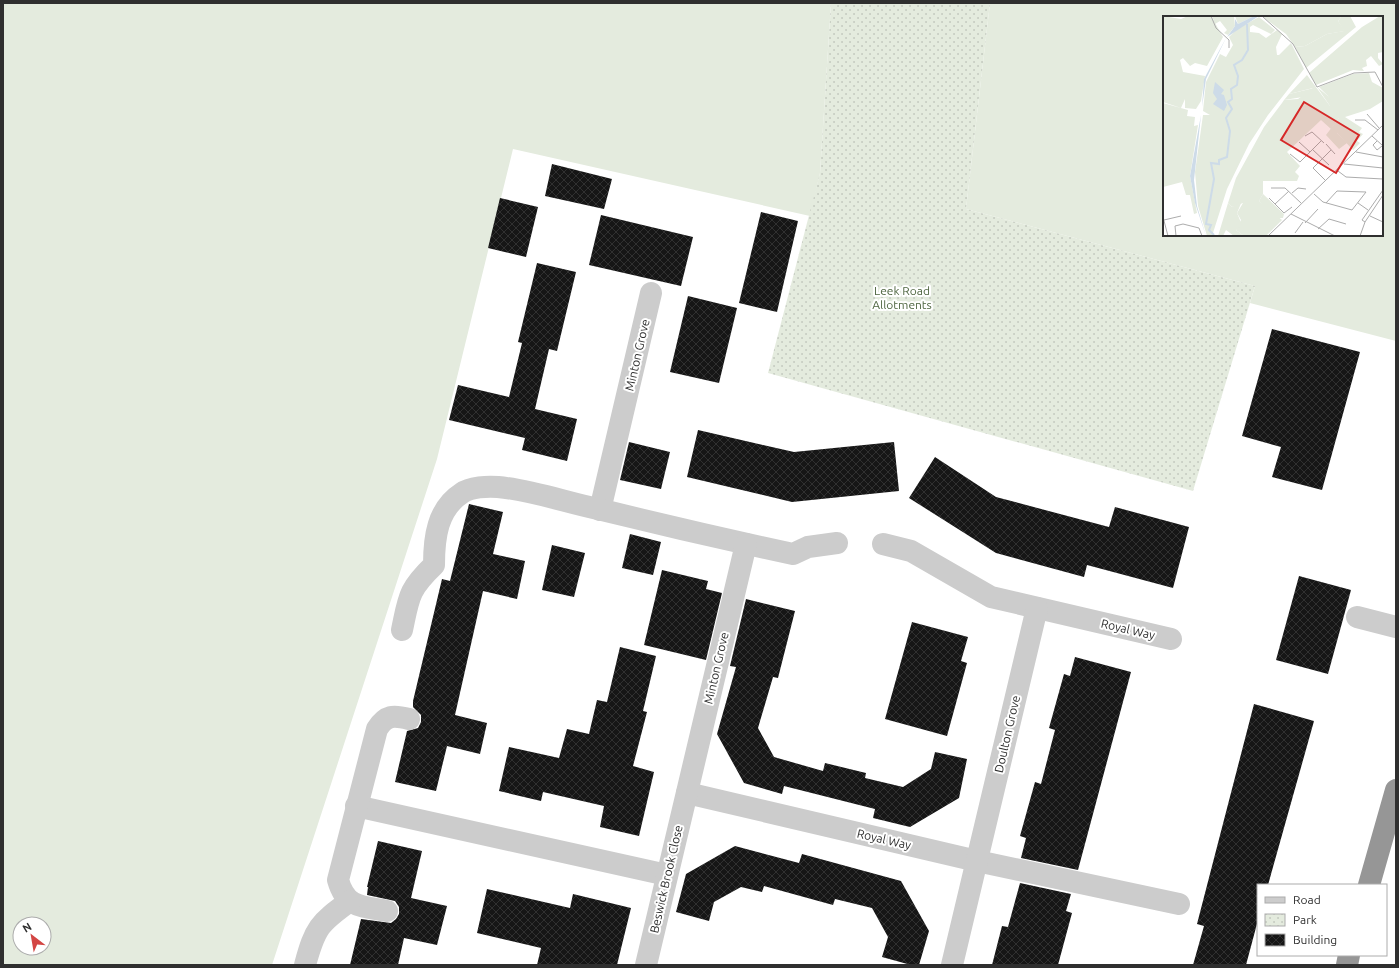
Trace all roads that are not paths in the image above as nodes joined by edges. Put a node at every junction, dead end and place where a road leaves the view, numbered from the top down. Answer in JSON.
{"nodes":[{"id":1,"x":651,"y":293,"type":"dead end"},
{"id":2,"x":600,"y":510,"type":"junction"},
{"id":3,"x":837,"y":543,"type":"dead end"},
{"id":4,"x":746,"y":544,"type":"junction"},
{"id":5,"x":882,"y":544,"type":"dead end"},
{"id":6,"x":1037,"y":608,"type":"junction"},
{"id":7,"x":1357,"y":617,"type":"dead end"},
{"id":8,"x":1396,"y":627,"type":"edge"},
{"id":9,"x":402,"y":630,"type":"dead end"},
{"id":10,"x":1171,"y":639,"type":"dead end"},
{"id":11,"x":409,"y":719,"type":"dead end"},
{"id":12,"x":1396,"y":790,"type":"edge"},
{"id":13,"x":687,"y":793,"type":"junction"},
{"id":14,"x":356,"y":806,"type":"junction"},
{"id":15,"x":977,"y":861,"type":"junction"},
{"id":16,"x":667,"y":875,"type":"junction"},
{"id":17,"x":1369,"y":884,"type":"edge"},
{"id":18,"x":350,"y":901,"type":"junction"},
{"id":19,"x":1179,"y":904,"type":"dead end"},
{"id":20,"x":386,"y":911,"type":"dead end"},
{"id":21,"x":305,"y":965,"type":"edge"},
{"id":22,"x":646,"y":965,"type":"edge"},
{"id":23,"x":952,"y":965,"type":"edge"}],
"edges":[{"from":1,"to":2,"type":"street","name":"Minton Grove"},
{"from":2,"to":4,"type":"street"},
{"from":2,"to":9,"type":"street"},
{"from":3,"to":4,"type":"street"},
{"from":4,"to":13,"type":"street","name":"Minton Grove"},
{"from":5,"to":6,"type":"street","name":"Royal Way"},
{"from":6,"to":10,"type":"street","name":"Royal Way"},
{"from":6,"to":15,"type":"street","name":"Doulton Grove"},
{"from":7,"to":8,"type":"street"},
{"from":11,"to":14,"type":"street"},
{"from":12,"to":17,"type":"highway"},
{"from":13,"to":15,"type":"street","name":"Royal Way"},
{"from":13,"to":16,"type":"street","name":"Beswick Brook Close"},
{"from":14,"to":16,"type":"street"},
{"from":14,"to":18,"type":"street"},
{"from":15,"to":19,"type":"street","name":"Royal Way"},
{"from":15,"to":23,"type":"street"},
{"from":16,"to":22,"type":"street","name":"Beswick Brook Close"},
{"from":18,"to":20,"type":"street"},
{"from":18,"to":21,"type":"street"}]}
